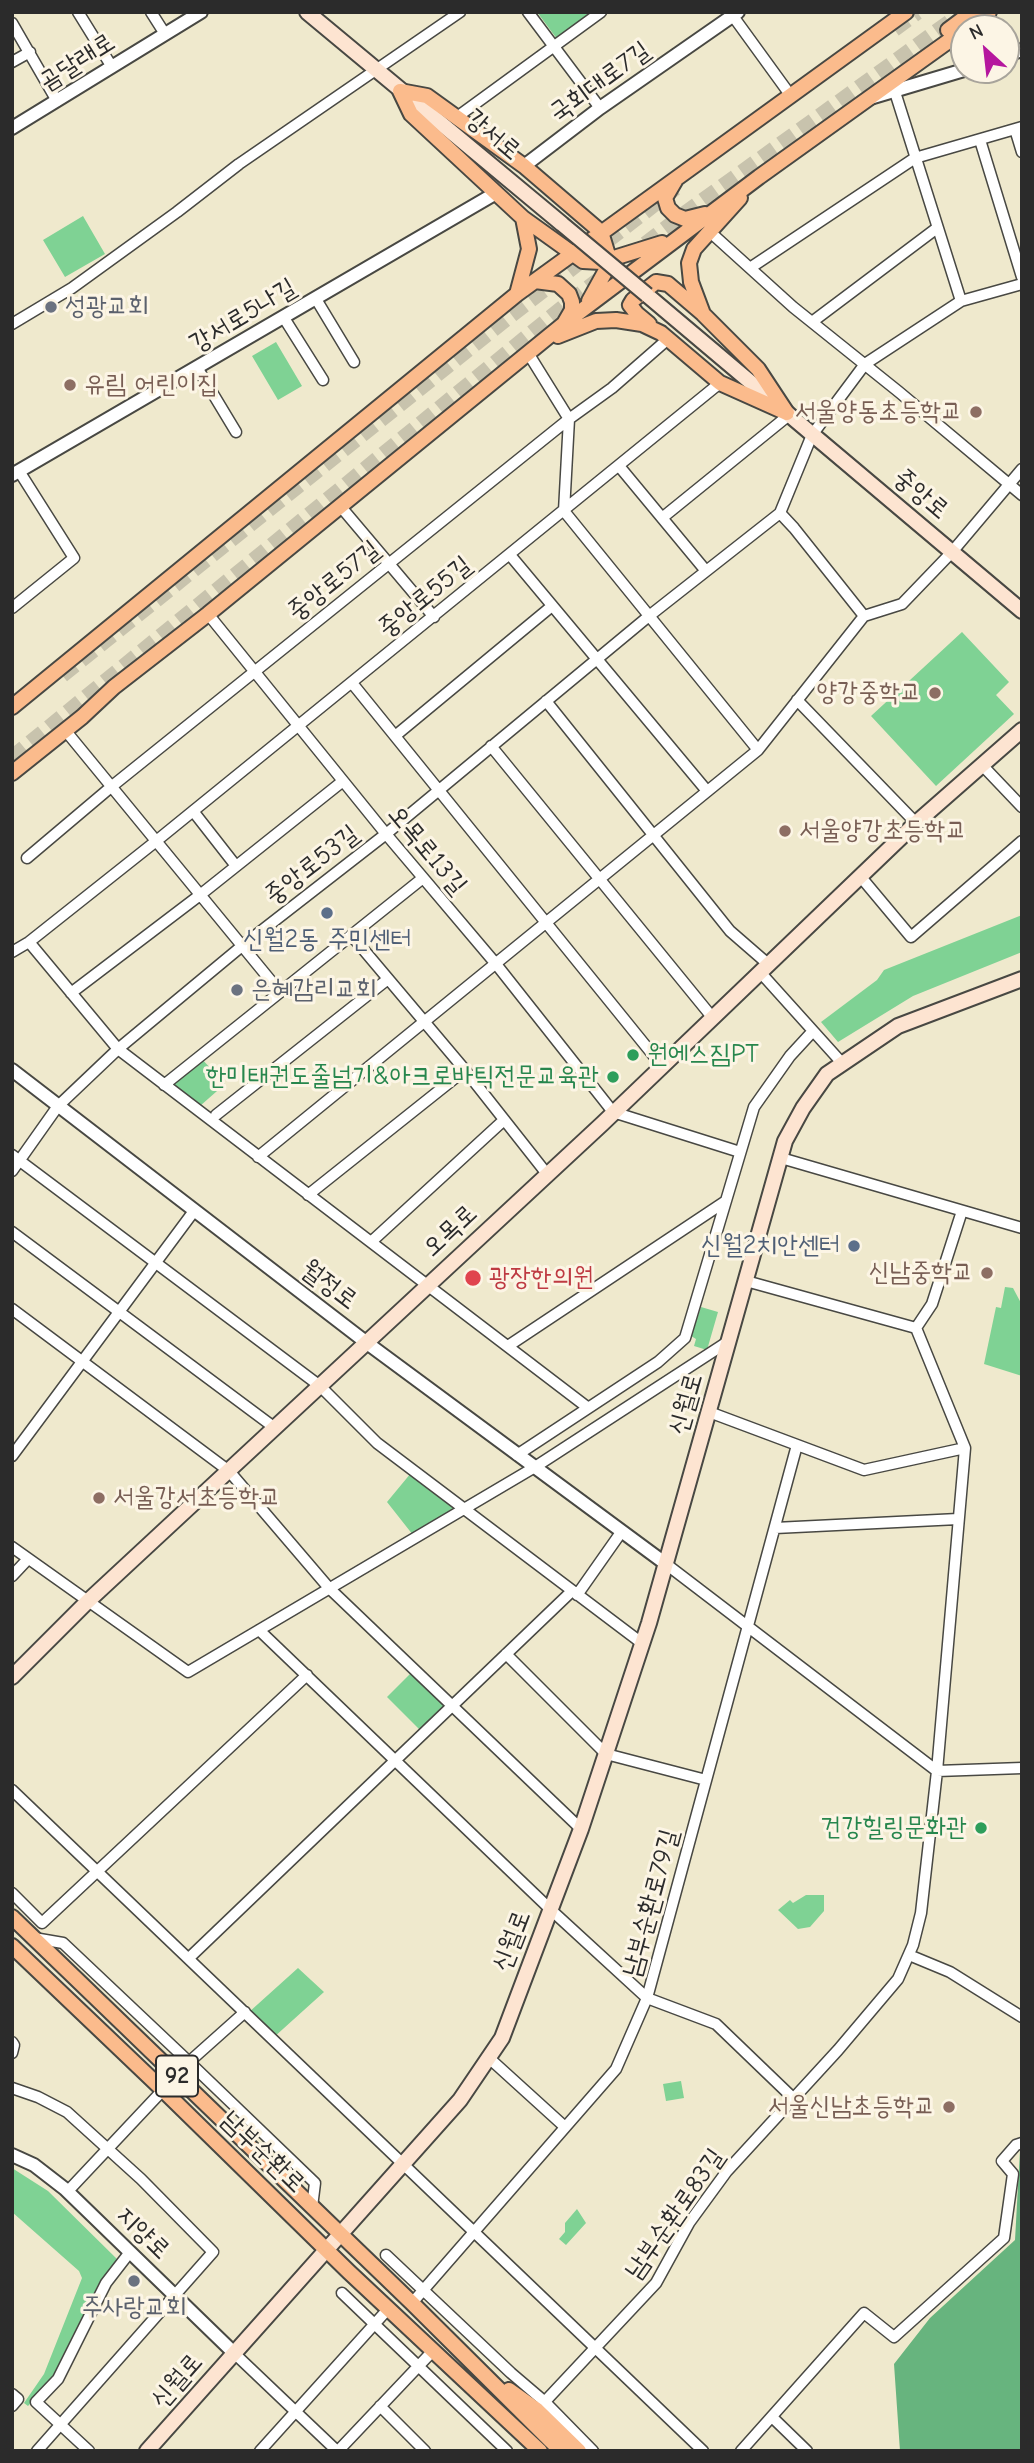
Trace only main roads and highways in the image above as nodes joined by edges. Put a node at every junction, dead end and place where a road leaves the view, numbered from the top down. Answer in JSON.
{"nodes":[{"id":1,"x":906,"y":12,"type":"edge"},
{"id":2,"x":972,"y":12,"type":"edge"},
{"id":3,"x":318,"y":15,"type":"edge"},
{"id":4,"x":890,"y":17,"type":"edge"},
{"id":5,"x":950,"y":40,"type":"edge"},
{"id":6,"x":931,"y":53,"type":"junction"},
{"id":7,"x":400,"y":91,"type":"junction"},
{"id":8,"x":680,"y":174,"type":"junction"},
{"id":9,"x":759,"y":177,"type":"junction"},
{"id":10,"x":578,"y":210,"type":"junction"},
{"id":11,"x":711,"y":212,"type":"junction"},
{"id":12,"x":523,"y":218,"type":"junction"},
{"id":13,"x":598,"y":229,"type":"junction"},
{"id":14,"x":549,"y":237,"type":"junction"},
{"id":15,"x":676,"y":238,"type":"junction"},
{"id":16,"x":573,"y":254,"type":"junction"},
{"id":17,"x":607,"y":261,"type":"junction"},
{"id":18,"x":535,"y":281,"type":"junction"},
{"id":19,"x":517,"y":294,"type":"junction"},
{"id":20,"x":647,"y":295,"type":"joint"},
{"id":21,"x":585,"y":308,"type":"junction"},
{"id":22,"x":703,"y":314,"type":"junction"},
{"id":23,"x":565,"y":323,"type":"junction"},
{"id":24,"x":665,"y":336,"type":"junction"},
{"id":25,"x":533,"y":349,"type":"junction"},
{"id":26,"x":788,"y":414,"type":"junction"},
{"id":27,"x":1022,"y":611,"type":"edge"},
{"id":28,"x":114,"y":687,"type":"junction"},
{"id":29,"x":12,"y":707,"type":"edge"},
{"id":30,"x":1022,"y":730,"type":"edge"},
{"id":31,"x":12,"y":763,"type":"edge"},
{"id":32,"x":12,"y":773,"type":"edge"},
{"id":33,"x":1022,"y":979,"type":"edge"},
{"id":34,"x":12,"y":1677,"type":"edge"},
{"id":35,"x":12,"y":1917,"type":"edge"},
{"id":36,"x":12,"y":1946,"type":"edge"},
{"id":37,"x":341,"y":2235,"type":"junction"},
{"id":38,"x":328,"y":2250,"type":"junction"},
{"id":39,"x":389,"y":2308,"type":"junction"},
{"id":40,"x":472,"y":2362,"type":"junction"},
{"id":41,"x":148,"y":2451,"type":"edge"},
{"id":42,"x":527,"y":2451,"type":"edge"},
{"id":43,"x":540,"y":2451,"type":"edge"},
{"id":44,"x":561,"y":2451,"type":"edge"},
{"id":45,"x":579,"y":2451,"type":"edge"}],
"edges":[{"from":1,"to":4,"type":"main road"},
{"from":2,"to":6,"type":"main road"},
{"from":3,"to":7,"type":"main road","name":"강서로"},
{"from":4,"to":8,"type":"main road"},
{"from":5,"to":6,"type":"main road"},
{"from":6,"to":9,"type":"main road"},
{"from":7,"to":10,"type":"main road"},
{"from":7,"to":12,"type":"main road"},
{"from":7,"to":20,"type":"main road","name":"강서로","bridge":true},
{"from":8,"to":11,"type":"main road"},
{"from":8,"to":13,"type":"main road"},
{"from":9,"to":11,"type":"main road"},
{"from":9,"to":22,"type":"main road"},
{"from":10,"to":13,"type":"main road"},
{"from":10,"to":14,"type":"main road"},
{"from":11,"to":15,"type":"main road"},
{"from":12,"to":14,"type":"main road"},
{"from":12,"to":19,"type":"main road"},
{"from":13,"to":16,"type":"main road"},
{"from":13,"to":17,"type":"main road"},
{"from":14,"to":16,"type":"main road"},
{"from":15,"to":17,"type":"main road"},
{"from":15,"to":21,"type":"main road"},
{"from":16,"to":17,"type":"main road"},
{"from":16,"to":18,"type":"main road"},
{"from":17,"to":21,"type":"main road"},
{"from":18,"to":19,"type":"main road"},
{"from":18,"to":23,"type":"main road"},
{"from":19,"to":29,"type":"main road"},
{"from":20,"to":26,"type":"main road","name":"중앙로"},
{"from":21,"to":23,"type":"main road"},
{"from":22,"to":24,"type":"main road"},
{"from":22,"to":26,"type":"main road"},
{"from":23,"to":25,"type":"main road"},
{"from":24,"to":25,"type":"main road"},
{"from":24,"to":26,"type":"main road"},
{"from":25,"to":28,"type":"main road"},
{"from":26,"to":27,"type":"main road","name":"중앙로"},
{"from":28,"to":31,"type":"main road"},
{"from":28,"to":32,"type":"main road"},
{"from":30,"to":34,"type":"main road","name":"오목로"},
{"from":33,"to":37,"type":"main road","name":"신월로"},
{"from":35,"to":37,"type":"main road","name":"남부순환로","number":"92"},
{"from":36,"to":38,"type":"main road","name":"남부순환로","number":"92"},
{"from":37,"to":38,"type":"main road","name":"신월로"},
{"from":37,"to":40,"type":"main road","name":"남부순환로","number":"92"},
{"from":38,"to":39,"type":"main road","name":"남부순환로","number":"92"},
{"from":38,"to":41,"type":"main road","name":"신월로"},
{"from":39,"to":42,"type":"main road","name":"남부순환로"},
{"from":39,"to":43,"type":"main road","name":"남부순환로","number":"92"},
{"from":40,"to":44,"type":"main road","name":"남부순환로","number":"92"},
{"from":40,"to":45,"type":"main road","name":"남부순환로"}]}
